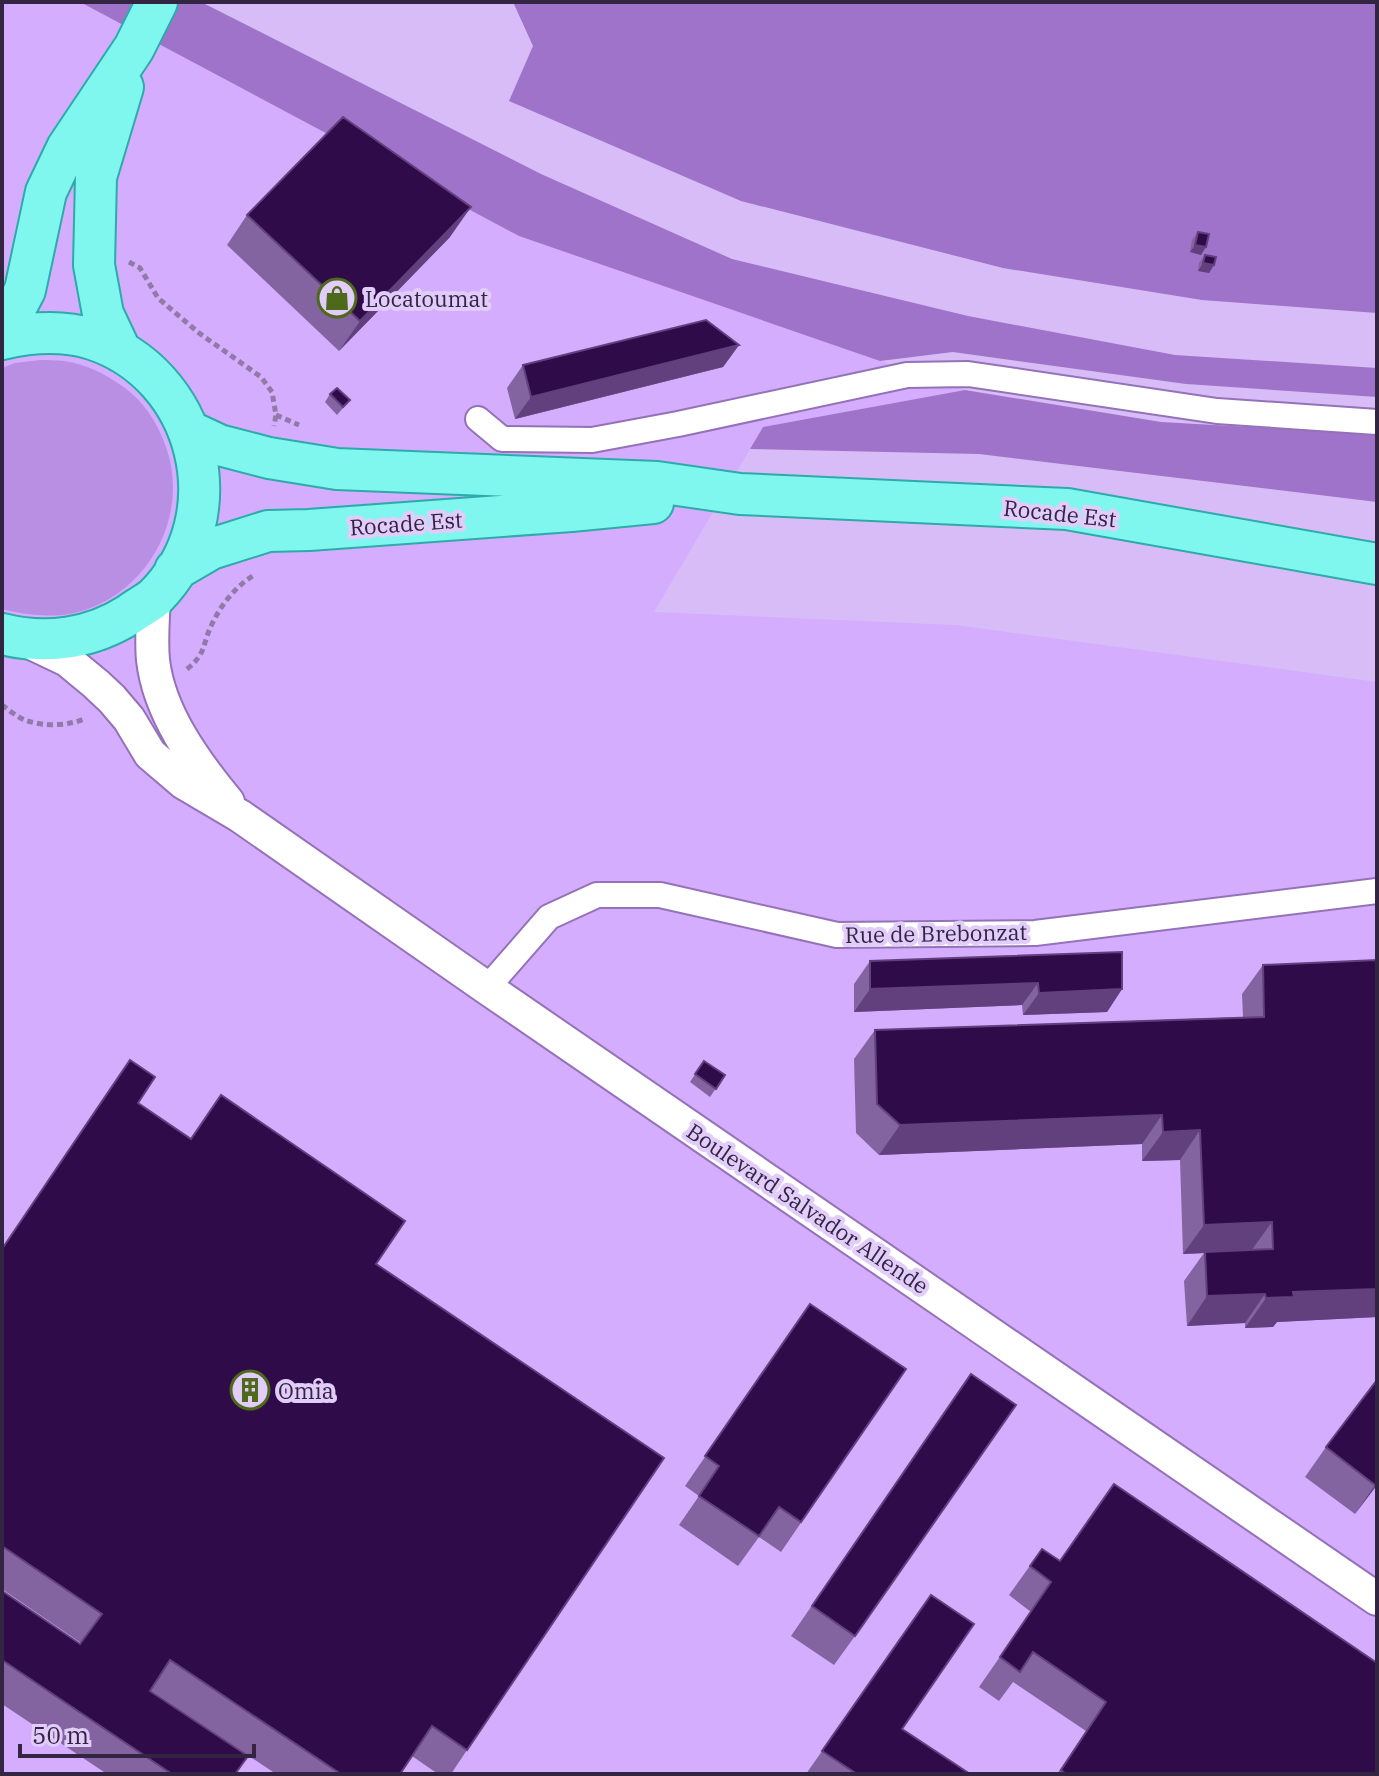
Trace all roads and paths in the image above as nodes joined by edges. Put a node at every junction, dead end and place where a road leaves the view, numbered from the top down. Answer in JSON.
{"nodes":[{"id":1,"x":157,"y":2,"type":"edge"},
{"id":2,"x":134,"y":48,"type":"junction"},
{"id":3,"x":2,"y":329,"type":"edge"},
{"id":4,"x":2,"y":339,"type":"edge"},
{"id":5,"x":121,"y":352,"type":"junction"},
{"id":6,"x":478,"y":419,"type":"dead end"},
{"id":7,"x":1377,"y":422,"type":"edge"},
{"id":8,"x":189,"y":431,"type":"junction"},
{"id":9,"x":740,"y":494,"type":"junction"},
{"id":10,"x":1377,"y":564,"type":"edge"},
{"id":11,"x":165,"y":584,"type":"junction"},
{"id":12,"x":13,"y":637,"type":"edge"},
{"id":13,"x":112,"y":699,"type":"junction"},
{"id":14,"x":2,"y":705,"type":"edge"},
{"id":15,"x":240,"y":816,"type":"junction"},
{"id":16,"x":1377,"y":891,"type":"edge"},
{"id":17,"x":487,"y":988,"type":"junction"},
{"id":18,"x":1377,"y":1599,"type":"edge"}],
"edges":[{"from":1,"to":2,"type":"main road"},
{"from":2,"to":3,"type":"main road"},
{"from":2,"to":5,"type":"main road"},
{"from":4,"to":5,"type":"main road"},
{"from":5,"to":8,"type":"main road"},
{"from":6,"to":7,"type":"street"},
{"from":8,"to":9,"type":"main road","name":"Rocade Est"},
{"from":8,"to":11,"type":"main road"},
{"from":9,"to":10,"type":"main road","name":"Rocade Est"},
{"from":9,"to":11,"type":"main road","name":"Rocade Est"},
{"from":11,"to":12,"type":"main road","name":"Rocade Est"},
{"from":11,"to":15,"type":"street","name":"Boulevard Salvador Allende"},
{"from":12,"to":13,"type":"street","name":"Boulevard Salvador Allende"},
{"from":13,"to":14,"type":"path"},
{"from":13,"to":15,"type":"street","name":"Boulevard Salvador Allende"},
{"from":15,"to":17,"type":"street","name":"Boulevard Salvador Allende"},
{"from":16,"to":17,"type":"street","name":"Rue de Brebonzat"},
{"from":17,"to":18,"type":"street","name":"Boulevard Salvador Allende"}]}
